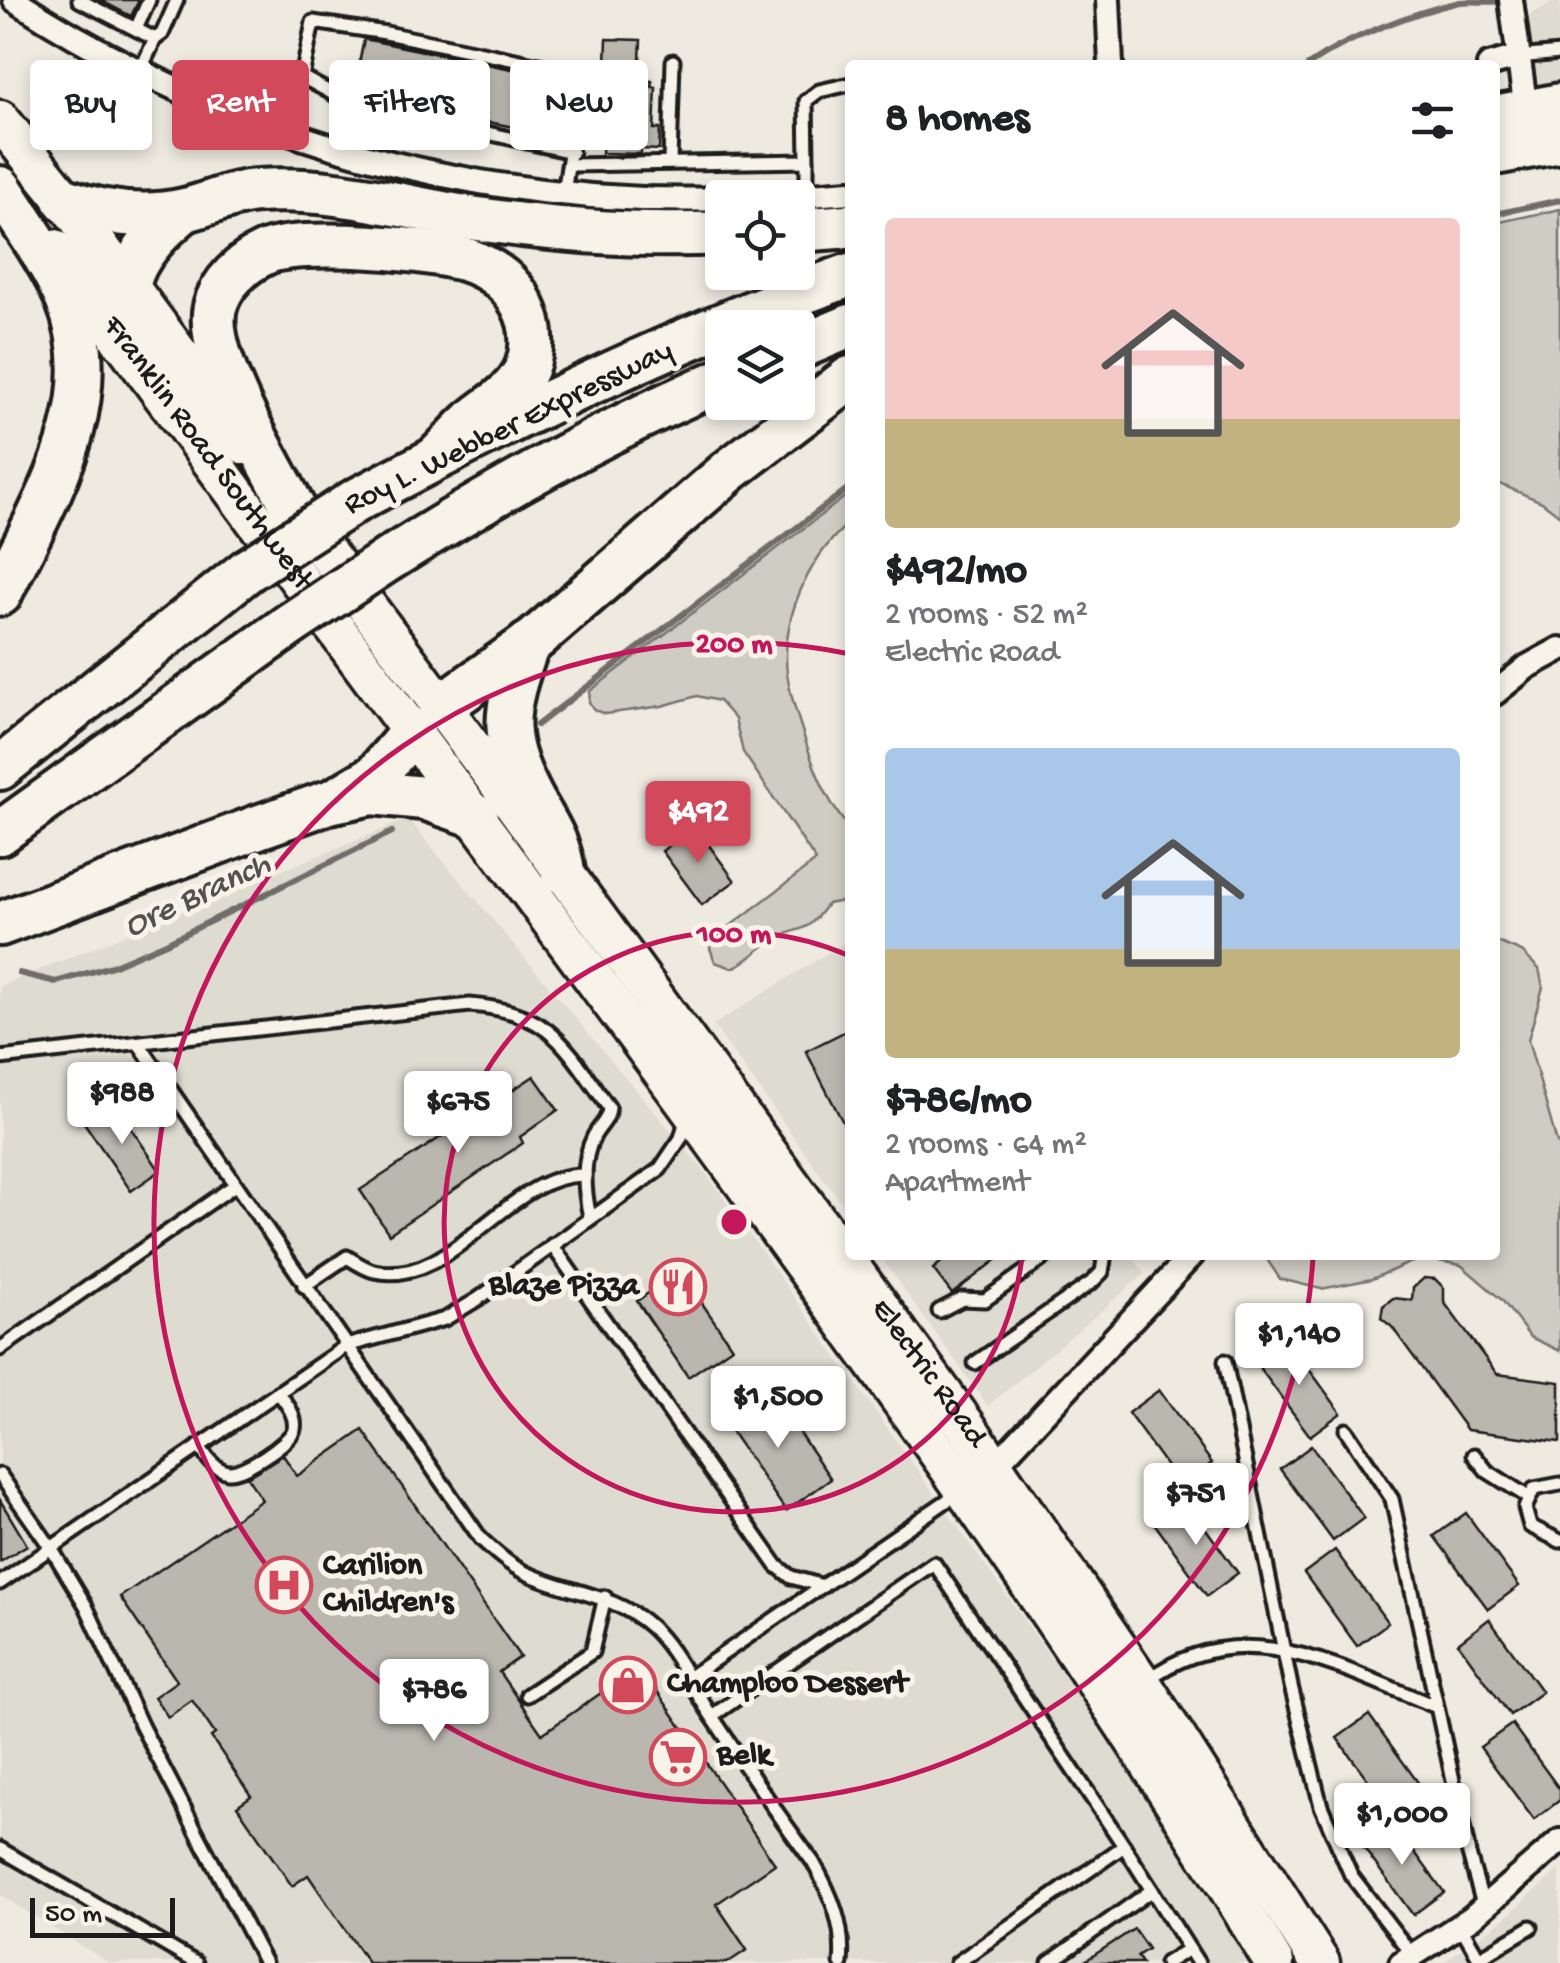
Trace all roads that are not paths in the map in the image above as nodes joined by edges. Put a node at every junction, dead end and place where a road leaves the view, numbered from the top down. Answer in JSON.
{"nodes":[{"id":1,"x":79,"y":0,"type":"edge"},
{"id":2,"x":149,"y":0,"type":"edge"},
{"id":3,"x":178,"y":0,"type":"edge"},
{"id":4,"x":1108,"y":0,"type":"edge"},
{"id":5,"x":22,"y":2,"type":"edge"},
{"id":6,"x":1512,"y":9,"type":"edge"},
{"id":7,"x":136,"y":29,"type":"junction"},
{"id":8,"x":155,"y":38,"type":"junction"},
{"id":9,"x":1560,"y":53,"type":"edge"},
{"id":10,"x":1518,"y":58,"type":"junction"},
{"id":11,"x":120,"y":60,"type":"edge"},
{"id":12,"x":145,"y":60,"type":"edge"},
{"id":13,"x":1111,"y":60,"type":"edge"},
{"id":14,"x":674,"y":61,"type":"dead end"},
{"id":15,"x":1500,"y":62,"type":"edge"},
{"id":16,"x":152,"y":77,"type":"edge"},
{"id":17,"x":845,"y":85,"type":"edge"},
{"id":18,"x":329,"y":92,"type":"edge"},
{"id":19,"x":0,"y":120,"type":"edge"},
{"id":20,"x":1528,"y":129,"type":"edge"},
{"id":21,"x":490,"y":135,"type":"edge"},
{"id":22,"x":572,"y":159,"type":"junction"},
{"id":23,"x":807,"y":161,"type":"junction"},
{"id":24,"x":670,"y":162,"type":"junction"},
{"id":25,"x":0,"y":175,"type":"edge"},
{"id":26,"x":805,"y":180,"type":"edge"},
{"id":27,"x":0,"y":188,"type":"edge"},
{"id":28,"x":564,"y":192,"type":"junction"},
{"id":29,"x":845,"y":194,"type":"edge"},
{"id":30,"x":705,"y":199,"type":"edge"},
{"id":31,"x":65,"y":200,"type":"junction"},
{"id":32,"x":815,"y":207,"type":"edge"},
{"id":33,"x":186,"y":210,"type":"junction"},
{"id":34,"x":815,"y":217,"type":"edge"},
{"id":35,"x":845,"y":225,"type":"edge"},
{"id":36,"x":705,"y":233,"type":"edge"},
{"id":37,"x":845,"y":277,"type":"edge"},
{"id":38,"x":126,"y":283,"type":"junction"},
{"id":39,"x":845,"y":328,"type":"edge"},
{"id":40,"x":121,"y":337,"type":"junction"},
{"id":41,"x":815,"y":341,"type":"edge"},
{"id":42,"x":845,"y":382,"type":"edge"},
{"id":43,"x":705,"y":388,"type":"edge"},
{"id":44,"x":437,"y":457,"type":"junction"},
{"id":45,"x":294,"y":509,"type":"junction"},
{"id":46,"x":0,"y":594,"type":"edge"},
{"id":47,"x":528,"y":644,"type":"junction"},
{"id":48,"x":1560,"y":649,"type":"edge"},
{"id":49,"x":1500,"y":689,"type":"edge"},
{"id":50,"x":426,"y":719,"type":"junction"},
{"id":51,"x":0,"y":768,"type":"edge"},
{"id":52,"x":329,"y":802,"type":"junction"},
{"id":53,"x":476,"y":816,"type":"junction"},
{"id":54,"x":0,"y":833,"type":"edge"},
{"id":55,"x":563,"y":872,"type":"junction"},
{"id":56,"x":0,"y":924,"type":"edge"},
{"id":57,"x":139,"y":1044,"type":"junction"},
{"id":58,"x":0,"y":1058,"type":"edge"},
{"id":59,"x":688,"y":1107,"type":"junction"},
{"id":60,"x":585,"y":1175,"type":"junction"},
{"id":61,"x":235,"y":1185,"type":"junction"},
{"id":62,"x":590,"y":1217,"type":"junction"},
{"id":63,"x":552,"y":1245,"type":"junction"},
{"id":64,"x":1041,"y":1260,"type":"edge"},
{"id":65,"x":1104,"y":1260,"type":"edge"},
{"id":66,"x":1187,"y":1260,"type":"edge"},
{"id":67,"x":304,"y":1286,"type":"junction"},
{"id":68,"x":939,"y":1311,"type":"dead end"},
{"id":69,"x":346,"y":1346,"type":"junction"},
{"id":70,"x":0,"y":1349,"type":"edge"},
{"id":71,"x":1224,"y":1361,"type":"dead end"},
{"id":72,"x":976,"y":1363,"type":"dead end"},
{"id":73,"x":278,"y":1392,"type":"junction"},
{"id":74,"x":1346,"y":1430,"type":"dead end"},
{"id":75,"x":199,"y":1446,"type":"junction"},
{"id":76,"x":1474,"y":1455,"type":"dead end"},
{"id":77,"x":0,"y":1475,"type":"edge"},
{"id":78,"x":980,"y":1478,"type":"junction"},
{"id":79,"x":1560,"y":1484,"type":"edge"},
{"id":80,"x":1528,"y":1497,"type":"junction"},
{"id":81,"x":1560,"y":1541,"type":"edge"},
{"id":82,"x":52,"y":1548,"type":"junction"},
{"id":83,"x":0,"y":1582,"type":"edge"},
{"id":84,"x":824,"y":1586,"type":"junction"},
{"id":85,"x":605,"y":1597,"type":"junction"},
{"id":86,"x":1284,"y":1649,"type":"junction"},
{"id":87,"x":688,"y":1678,"type":"junction"},
{"id":88,"x":1142,"y":1684,"type":"junction"},
{"id":89,"x":528,"y":1695,"type":"dead end"},
{"id":90,"x":1438,"y":1707,"type":"junction"},
{"id":91,"x":712,"y":1716,"type":"junction"},
{"id":92,"x":1560,"y":1842,"type":"edge"},
{"id":93,"x":1124,"y":1846,"type":"junction"},
{"id":94,"x":0,"y":1849,"type":"edge"},
{"id":95,"x":1152,"y":1890,"type":"junction"},
{"id":96,"x":1484,"y":1908,"type":"junction"},
{"id":97,"x":1460,"y":1925,"type":"junction"},
{"id":98,"x":1531,"y":1927,"type":"dead end"},
{"id":99,"x":1188,"y":1949,"type":"junction"},
{"id":100,"x":974,"y":1958,"type":"edge"},
{"id":101,"x":1407,"y":1960,"type":"edge"},
{"id":102,"x":1480,"y":1960,"type":"edge"},
{"id":103,"x":196,"y":1963,"type":"edge"},
{"id":104,"x":265,"y":1963,"type":"edge"},
{"id":105,"x":842,"y":1963,"type":"edge"},
{"id":106,"x":957,"y":1963,"type":"edge"},
{"id":107,"x":1049,"y":1963,"type":"edge"},
{"id":108,"x":1166,"y":1963,"type":"edge"},
{"id":109,"x":1198,"y":1963,"type":"edge"},
{"id":110,"x":1274,"y":1963,"type":"edge"},
{"id":111,"x":1320,"y":1963,"type":"edge"}],
"edges":[{"from":1,"to":7,"type":"lane"},
{"from":2,"to":7,"type":"lane"},
{"from":3,"to":8,"type":"lane"},
{"from":4,"to":13,"type":"street"},
{"from":5,"to":11,"type":"street"},
{"from":6,"to":10,"type":"street"},
{"from":7,"to":8,"type":"lane"},
{"from":8,"to":12,"type":"lane"},
{"from":9,"to":10,"type":"lane"},
{"from":10,"to":15,"type":"street"},
{"from":10,"to":20,"type":"street"},
{"from":14,"to":24,"type":"lane"},
{"from":16,"to":28,"type":"street"},
{"from":17,"to":23,"type":"lane"},
{"from":18,"to":22,"type":"lane"},
{"from":19,"to":31,"type":"main road"},
{"from":21,"to":22,"type":"lane"},
{"from":22,"to":24,"type":"lane"},
{"from":22,"to":28,"type":"lane"},
{"from":23,"to":24,"type":"lane"},
{"from":23,"to":26,"type":"lane"},
{"from":25,"to":40,"type":"main road","name":"Franklin Road Southwest"},
{"from":27,"to":46,"type":"highway"},
{"from":28,"to":30,"type":"street"},
{"from":29,"to":32,"type":"street"},
{"from":31,"to":33,"type":"highway"},
{"from":31,"to":38,"type":"main road"},
{"from":33,"to":36,"type":"highway"},
{"from":33,"to":38,"type":"highway"},
{"from":34,"to":35,"type":"highway"},
{"from":37,"to":44,"type":"highway","name":"Roy L. Webber Expressway"},
{"from":38,"to":40,"type":"highway"},
{"from":38,"to":45,"type":"main road"},
{"from":39,"to":41,"type":"highway"},
{"from":40,"to":50,"type":"main road","name":"Franklin Road Southwest"},
{"from":42,"to":47,"type":"highway"},
{"from":43,"to":54,"type":"highway","name":"Roy L. Webber Expressway","bridge":true},
{"from":44,"to":45,"type":"highway"},
{"from":44,"to":51,"type":"highway","name":"Roy L. Webber Expressway","bridge":true},
{"from":45,"to":50,"type":"main road"},
{"from":47,"to":50,"type":"highway"},
{"from":47,"to":55,"type":"highway"},
{"from":48,"to":49,"type":"street"},
{"from":50,"to":52,"type":"highway"},
{"from":50,"to":53,"type":"main road","name":"Electric Road"},
{"from":50,"to":55,"type":"main road","name":"Electric Road"},
{"from":52,"to":53,"type":"highway"},
{"from":52,"to":56,"type":"highway"},
{"from":53,"to":59,"type":"main road","name":"Electric Road"},
{"from":55,"to":78,"type":"main road","name":"Electric Road"},
{"from":57,"to":58,"type":"lane"},
{"from":57,"to":60,"type":"lane"},
{"from":57,"to":61,"type":"lane"},
{"from":59,"to":62,"type":"lane"},
{"from":59,"to":78,"type":"main road","name":"Electric Road"},
{"from":60,"to":62,"type":"lane"},
{"from":60,"to":67,"type":"lane"},
{"from":61,"to":67,"type":"lane"},
{"from":61,"to":70,"type":"lane"},
{"from":62,"to":63,"type":"lane"},
{"from":63,"to":69,"type":"lane"},
{"from":63,"to":84,"type":"lane"},
{"from":64,"to":68,"type":"lane"},
{"from":65,"to":72,"type":"lane"},
{"from":66,"to":78,"type":"street"},
{"from":67,"to":69,"type":"lane"},
{"from":69,"to":73,"type":"lane"},
{"from":69,"to":85,"type":"lane"},
{"from":71,"to":86,"type":"lane"},
{"from":73,"to":75,"type":"lane"},
{"from":73,"to":75,"type":"lane"},
{"from":74,"to":90,"type":"lane"},
{"from":75,"to":82,"type":"lane"},
{"from":76,"to":80,"type":"lane"},
{"from":77,"to":82,"type":"lane"},
{"from":78,"to":84,"type":"lane"},
{"from":78,"to":88,"type":"main road","name":"Electric Road"},
{"from":78,"to":110,"type":"main road","name":"Electric Road"},
{"from":79,"to":80,"type":"lane"},
{"from":80,"to":81,"type":"lane"},
{"from":82,"to":83,"type":"lane"},
{"from":82,"to":104,"type":"lane"},
{"from":84,"to":87,"type":"lane"},
{"from":85,"to":87,"type":"lane"},
{"from":85,"to":89,"type":"lane"},
{"from":86,"to":88,"type":"lane"},
{"from":86,"to":90,"type":"lane"},
{"from":86,"to":101,"type":"lane"},
{"from":87,"to":91,"type":"lane"},
{"from":88,"to":111,"type":"main road","name":"Electric Road"},
{"from":90,"to":96,"type":"lane"},
{"from":91,"to":93,"type":"lane"},
{"from":91,"to":105,"type":"lane"},
{"from":92,"to":96,"type":"street"},
{"from":93,"to":95,"type":"lane"},
{"from":93,"to":100,"type":"lane"},
{"from":94,"to":103,"type":"lane"},
{"from":95,"to":99,"type":"lane"},
{"from":95,"to":107,"type":"lane"},
{"from":96,"to":97,"type":"street"},
{"from":97,"to":101,"type":"street"},
{"from":97,"to":102,"type":"lane"},
{"from":98,"to":102,"type":"lane"},
{"from":99,"to":108,"type":"lane"},
{"from":99,"to":109,"type":"lane"},
{"from":100,"to":106,"type":"lane"}]}
